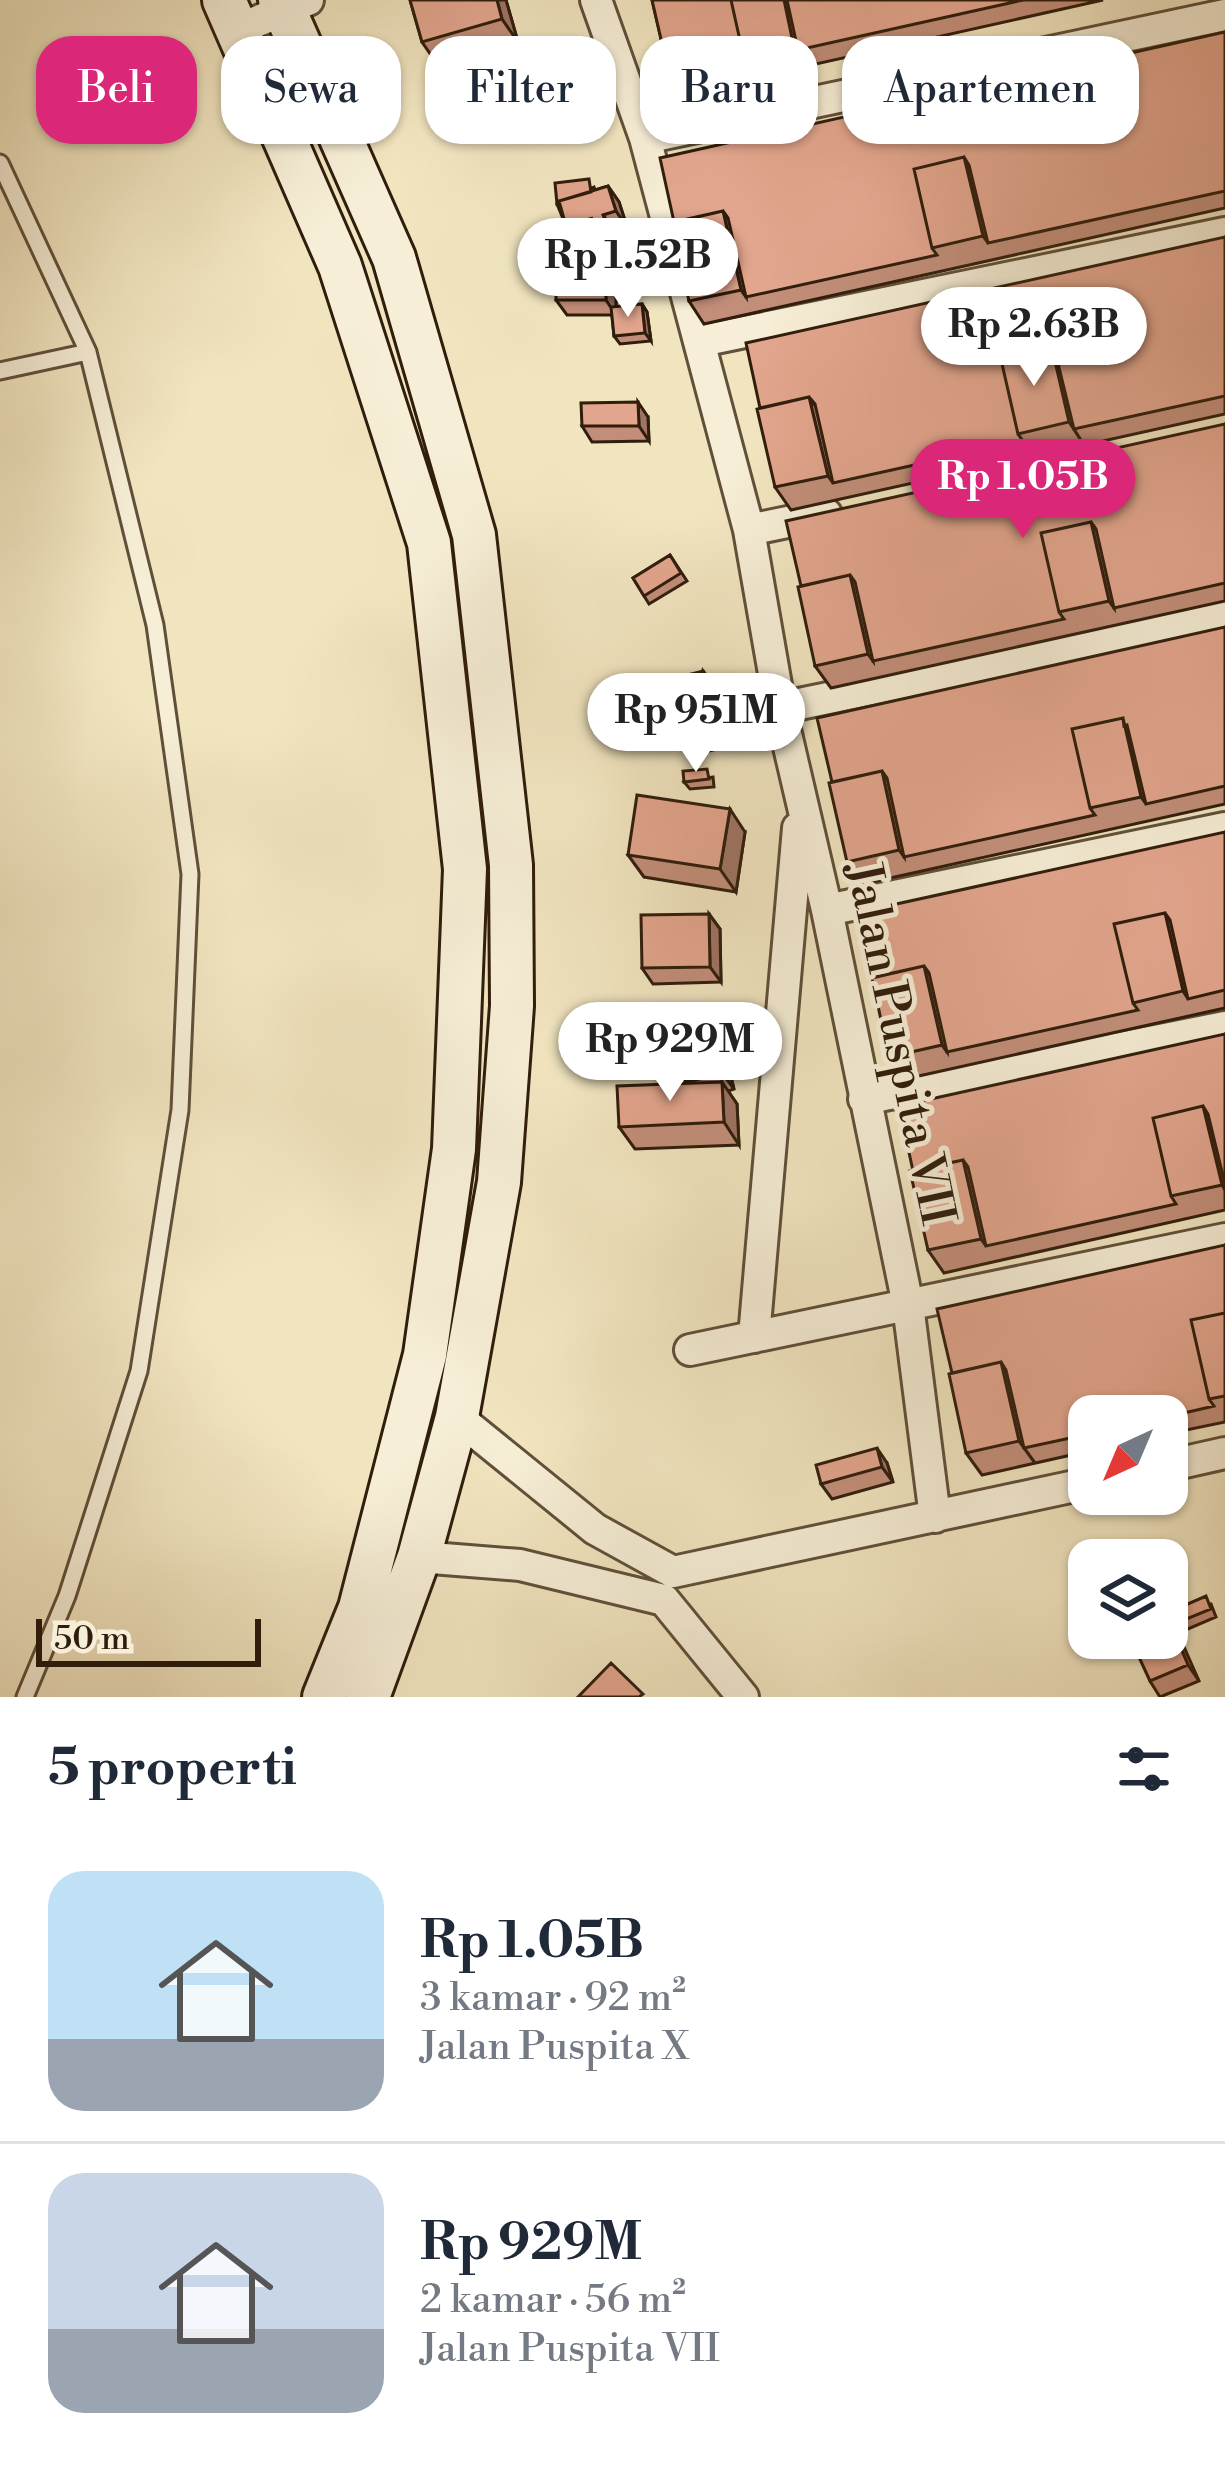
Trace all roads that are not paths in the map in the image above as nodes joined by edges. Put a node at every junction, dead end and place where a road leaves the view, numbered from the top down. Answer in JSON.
{"nodes":[{"id":1,"x":596,"y":0,"type":"edge"},
{"id":2,"x":291,"y":3,"type":"edge"},
{"id":3,"x":230,"y":15,"type":"edge"},
{"id":4,"x":1225,"y":15,"type":"edge"},
{"id":5,"x":303,"y":36,"type":"edge"},
{"id":6,"x":818,"y":101,"type":"edge"},
{"id":7,"x":640,"y":123,"type":"edge"},
{"id":8,"x":288,"y":144,"type":"edge"},
{"id":9,"x":346,"y":144,"type":"edge"},
{"id":10,"x":647,"y":144,"type":"edge"},
{"id":11,"x":0,"y":163,"type":"edge"},
{"id":12,"x":1225,"y":233,"type":"edge"},
{"id":13,"x":700,"y":341,"type":"junction"},
{"id":14,"x":88,"y":352,"type":"junction"},
{"id":15,"x":0,"y":371,"type":"edge"},
{"id":16,"x":862,"y":506,"type":"edge"},
{"id":17,"x":749,"y":530,"type":"junction"},
{"id":18,"x":1225,"y":616,"type":"edge"},
{"id":19,"x":780,"y":708,"type":"junction"},
{"id":20,"x":800,"y":802,"type":"junction"},
{"id":21,"x":1225,"y":828,"type":"edge"},
{"id":22,"x":827,"y":910,"type":"junction"},
{"id":23,"x":1225,"y":1028,"type":"edge"},
{"id":24,"x":864,"y":1099,"type":"junction"},
{"id":25,"x":1225,"y":1239,"type":"edge"},
{"id":26,"x":908,"y":1305,"type":"junction"},
{"id":27,"x":754,"y":1336,"type":"junction"},
{"id":28,"x":690,"y":1350,"type":"dead end"},
{"id":29,"x":457,"y":1417,"type":"junction"},
{"id":30,"x":1225,"y":1453,"type":"edge"},
{"id":31,"x":1188,"y":1461,"type":"edge"},
{"id":32,"x":1068,"y":1488,"type":"edge"},
{"id":33,"x":935,"y":1517,"type":"junction"},
{"id":34,"x":419,"y":1557,"type":"junction"},
{"id":35,"x":669,"y":1586,"type":"junction"},
{"id":36,"x":25,"y":1697,"type":"edge"},
{"id":37,"x":324,"y":1697,"type":"edge"},
{"id":38,"x":368,"y":1697,"type":"edge"},
{"id":39,"x":743,"y":1697,"type":"edge"}],
"edges":[{"from":1,"to":7,"type":"street","name":"Jalan Puspita VII"},
{"from":2,"to":3,"type":"street"},
{"from":2,"to":5,"type":"main road"},
{"from":4,"to":6,"type":"street"},
{"from":8,"to":37,"type":"main road"},
{"from":9,"to":29,"type":"main road"},
{"from":10,"to":13,"type":"street","name":"Jalan Puspita VII"},
{"from":11,"to":14,"type":"lane"},
{"from":12,"to":13,"type":"street"},
{"from":13,"to":17,"type":"street","name":"Jalan Puspita VII"},
{"from":14,"to":15,"type":"lane"},
{"from":14,"to":36,"type":"lane"},
{"from":16,"to":17,"type":"street"},
{"from":17,"to":19,"type":"street","name":"Jalan Puspita VII"},
{"from":18,"to":19,"type":"street"},
{"from":19,"to":20,"type":"street","name":"Jalan Puspita VII"},
{"from":20,"to":22,"type":"street","name":"Jalan Puspita VII"},
{"from":20,"to":27,"type":"street","name":"Jalan Puspita VII"},
{"from":21,"to":22,"type":"street"},
{"from":22,"to":24,"type":"street","name":"Jalan Puspita VII"},
{"from":23,"to":24,"type":"street"},
{"from":24,"to":26,"type":"street","name":"Jalan Puspita VII"},
{"from":25,"to":26,"type":"street"},
{"from":26,"to":27,"type":"street"},
{"from":26,"to":33,"type":"street","name":"Jalan Puspita VII"},
{"from":27,"to":28,"type":"street"},
{"from":29,"to":34,"type":"main road"},
{"from":29,"to":35,"type":"street"},
{"from":30,"to":31,"type":"street"},
{"from":32,"to":33,"type":"street"},
{"from":33,"to":35,"type":"street"},
{"from":34,"to":35,"type":"street"},
{"from":34,"to":38,"type":"main road"},
{"from":35,"to":39,"type":"street"}]}
